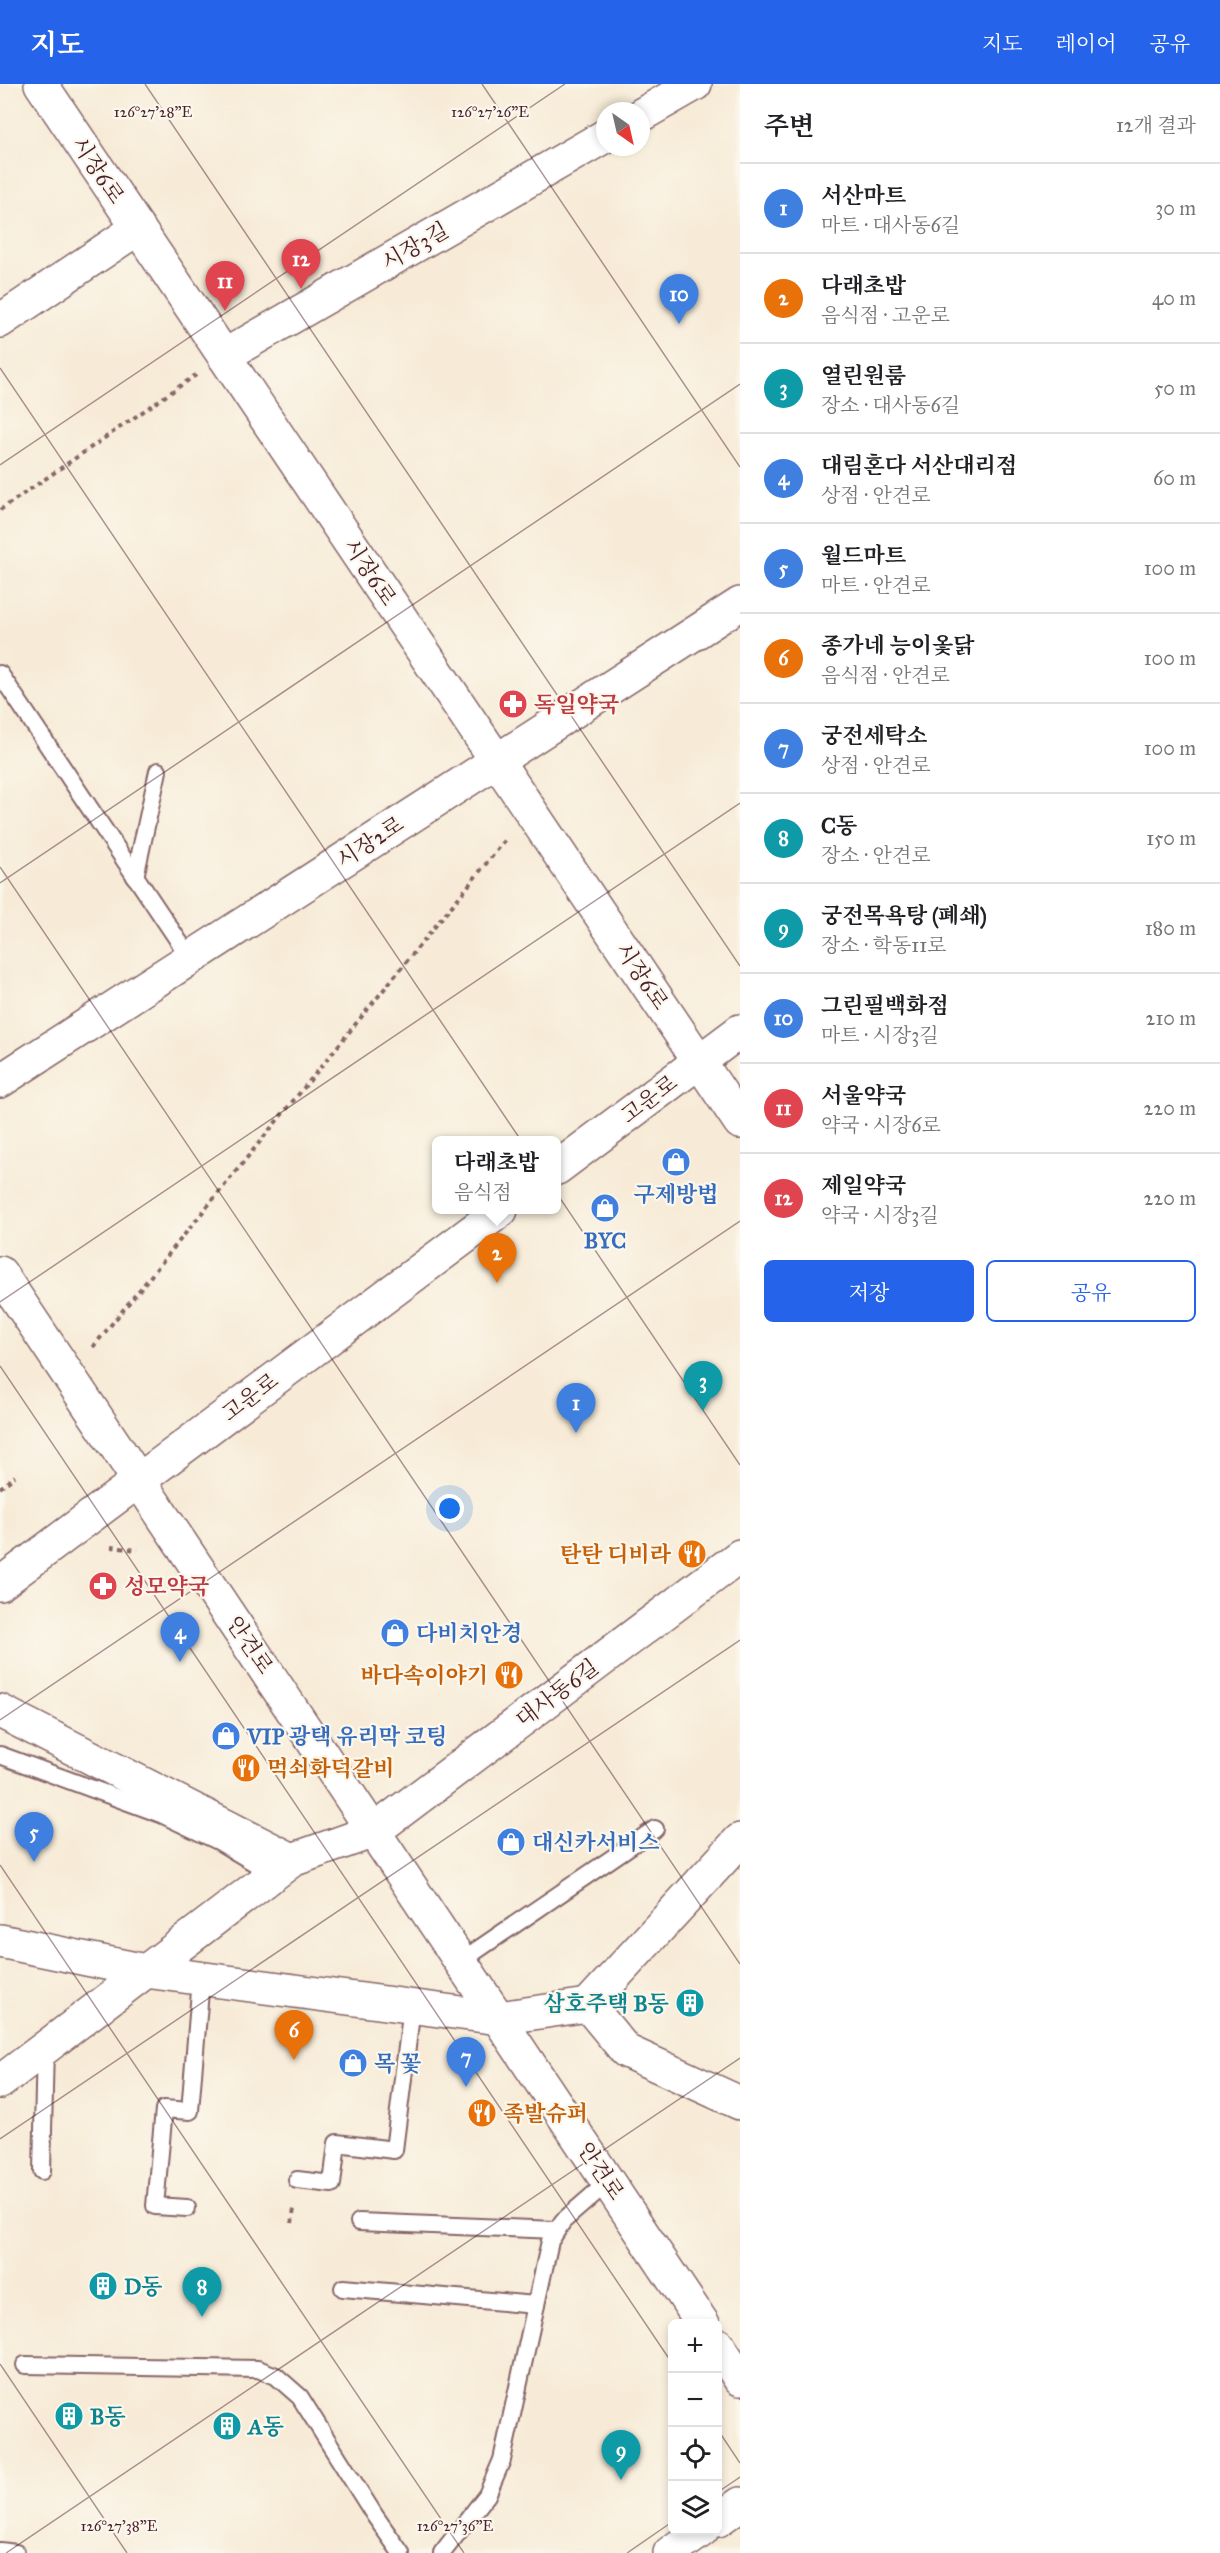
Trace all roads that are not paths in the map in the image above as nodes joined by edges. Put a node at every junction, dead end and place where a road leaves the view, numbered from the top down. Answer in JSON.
{"nodes":[{"id":1,"x":41,"y":84,"type":"edge"},
{"id":2,"x":694,"y":84,"type":"edge"},
{"id":3,"x":650,"y":110,"type":"edge"},
{"id":4,"x":596,"y":141,"type":"edge"},
{"id":5,"x":138,"y":228,"type":"junction"},
{"id":6,"x":0,"y":321,"type":"edge"},
{"id":7,"x":224,"y":356,"type":"junction"},
{"id":8,"x":740,"y":604,"type":"edge"},
{"id":9,"x":0,"y":674,"type":"edge"},
{"id":10,"x":497,"y":761,"type":"junction"},
{"id":11,"x":158,"y":771,"type":"dead end"},
{"id":12,"x":135,"y":877,"type":"junction"},
{"id":13,"x":190,"y":958,"type":"junction"},
{"id":14,"x":740,"y":1031,"type":"edge"},
{"id":15,"x":699,"y":1061,"type":"junction"},
{"id":16,"x":0,"y":1081,"type":"edge"},
{"id":17,"x":740,"y":1122,"type":"edge"},
{"id":18,"x":561,"y":1165,"type":"edge"},
{"id":19,"x":494,"y":1214,"type":"edge"},
{"id":20,"x":0,"y":1273,"type":"edge"},
{"id":21,"x":139,"y":1480,"type":"junction"},
{"id":22,"x":740,"y":1556,"type":"edge"},
{"id":23,"x":0,"y":1584,"type":"edge"},
{"id":24,"x":0,"y":1711,"type":"edge"},
{"id":25,"x":0,"y":1755,"type":"edge"},
{"id":26,"x":655,"y":1829,"type":"dead end"},
{"id":27,"x":374,"y":1831,"type":"junction"},
{"id":28,"x":740,"y":1840,"type":"edge"},
{"id":29,"x":282,"y":1867,"type":"junction"},
{"id":30,"x":0,"y":1941,"type":"edge"},
{"id":31,"x":461,"y":1961,"type":"junction"},
{"id":32,"x":145,"y":1971,"type":"junction"},
{"id":33,"x":201,"y":1979,"type":"junction"},
{"id":34,"x":588,"y":2005,"type":"junction"},
{"id":35,"x":412,"y":2007,"type":"junction"},
{"id":36,"x":499,"y":2018,"type":"junction"},
{"id":37,"x":45,"y":2048,"type":"junction"},
{"id":38,"x":0,"y":2082,"type":"edge"},
{"id":39,"x":736,"y":2096,"type":"edge"},
{"id":40,"x":42,"y":2171,"type":"dead end"},
{"id":41,"x":297,"y":2180,"type":"dead end"},
{"id":42,"x":608,"y":2182,"type":"junction"},
{"id":43,"x":187,"y":2208,"type":"dead end"},
{"id":44,"x":359,"y":2222,"type":"dead end"},
{"id":45,"x":556,"y":2230,"type":"junction"},
{"id":46,"x":343,"y":2288,"type":"dead end"},
{"id":47,"x":536,"y":2305,"type":"junction"},
{"id":48,"x":700,"y":2319,"type":"edge"},
{"id":49,"x":722,"y":2352,"type":"edge"},
{"id":50,"x":25,"y":2365,"type":"dead end"},
{"id":51,"x":740,"y":2379,"type":"edge"},
{"id":52,"x":740,"y":2504,"type":"edge"},
{"id":53,"x":722,"y":2517,"type":"edge"},
{"id":54,"x":695,"y":2535,"type":"edge"},
{"id":55,"x":0,"y":2551,"type":"edge"},
{"id":56,"x":16,"y":2553,"type":"edge"},
{"id":57,"x":401,"y":2553,"type":"edge"},
{"id":58,"x":442,"y":2553,"type":"edge"},
{"id":59,"x":670,"y":2553,"type":"edge"}],
"edges":[{"from":1,"to":5,"type":"street","name":"시장6로"},
{"from":2,"to":3,"type":"street"},
{"from":4,"to":7,"type":"street","name":"시장3길"},
{"from":5,"to":6,"type":"street"},
{"from":5,"to":7,"type":"street","name":"시장6로"},
{"from":7,"to":10,"type":"street","name":"시장6로"},
{"from":8,"to":10,"type":"street","name":"시장2로"},
{"from":9,"to":12,"type":"lane"},
{"from":10,"to":13,"type":"street","name":"시장2로"},
{"from":10,"to":15,"type":"street","name":"시장6로"},
{"from":11,"to":12,"type":"lane"},
{"from":12,"to":13,"type":"lane"},
{"from":13,"to":16,"type":"street","name":"시장2로"},
{"from":14,"to":15,"type":"street","name":"고운로"},
{"from":15,"to":17,"type":"street","name":"시장6로"},
{"from":15,"to":18,"type":"street","name":"고운로"},
{"from":19,"to":21,"type":"street","name":"고운로"},
{"from":20,"to":21,"type":"street","name":"안견로"},
{"from":21,"to":23,"type":"street","name":"고운로"},
{"from":21,"to":27,"type":"street","name":"안견로"},
{"from":22,"to":27,"type":"street","name":"대사동6길"},
{"from":24,"to":29,"type":"street"},
{"from":25,"to":29,"type":"lane"},
{"from":26,"to":31,"type":"lane"},
{"from":27,"to":29,"type":"street","name":"대사동6길"},
{"from":27,"to":31,"type":"street","name":"안견로"},
{"from":28,"to":34,"type":"street"},
{"from":29,"to":32,"type":"street","name":"대사동6길"},
{"from":30,"to":32,"type":"street"},
{"from":31,"to":36,"type":"street","name":"안견로"},
{"from":32,"to":33,"type":"street"},
{"from":32,"to":37,"type":"street","name":"대사동6길"},
{"from":33,"to":35,"type":"street"},
{"from":33,"to":43,"type":"lane"},
{"from":34,"to":36,"type":"street"},
{"from":34,"to":39,"type":"street"},
{"from":35,"to":36,"type":"street"},
{"from":35,"to":41,"type":"lane"},
{"from":36,"to":42,"type":"street","name":"안견로"},
{"from":37,"to":38,"type":"street","name":"대사동6길"},
{"from":37,"to":40,"type":"lane"},
{"from":42,"to":45,"type":"lane"},
{"from":42,"to":48,"type":"street","name":"안견로"},
{"from":44,"to":45,"type":"lane"},
{"from":45,"to":47,"type":"lane"},
{"from":46,"to":47,"type":"lane"},
{"from":47,"to":58,"type":"lane"},
{"from":49,"to":51,"type":"street"},
{"from":50,"to":57,"type":"lane"},
{"from":52,"to":53,"type":"street"},
{"from":54,"to":59,"type":"street"},
{"from":55,"to":56,"type":"lane"}]}
